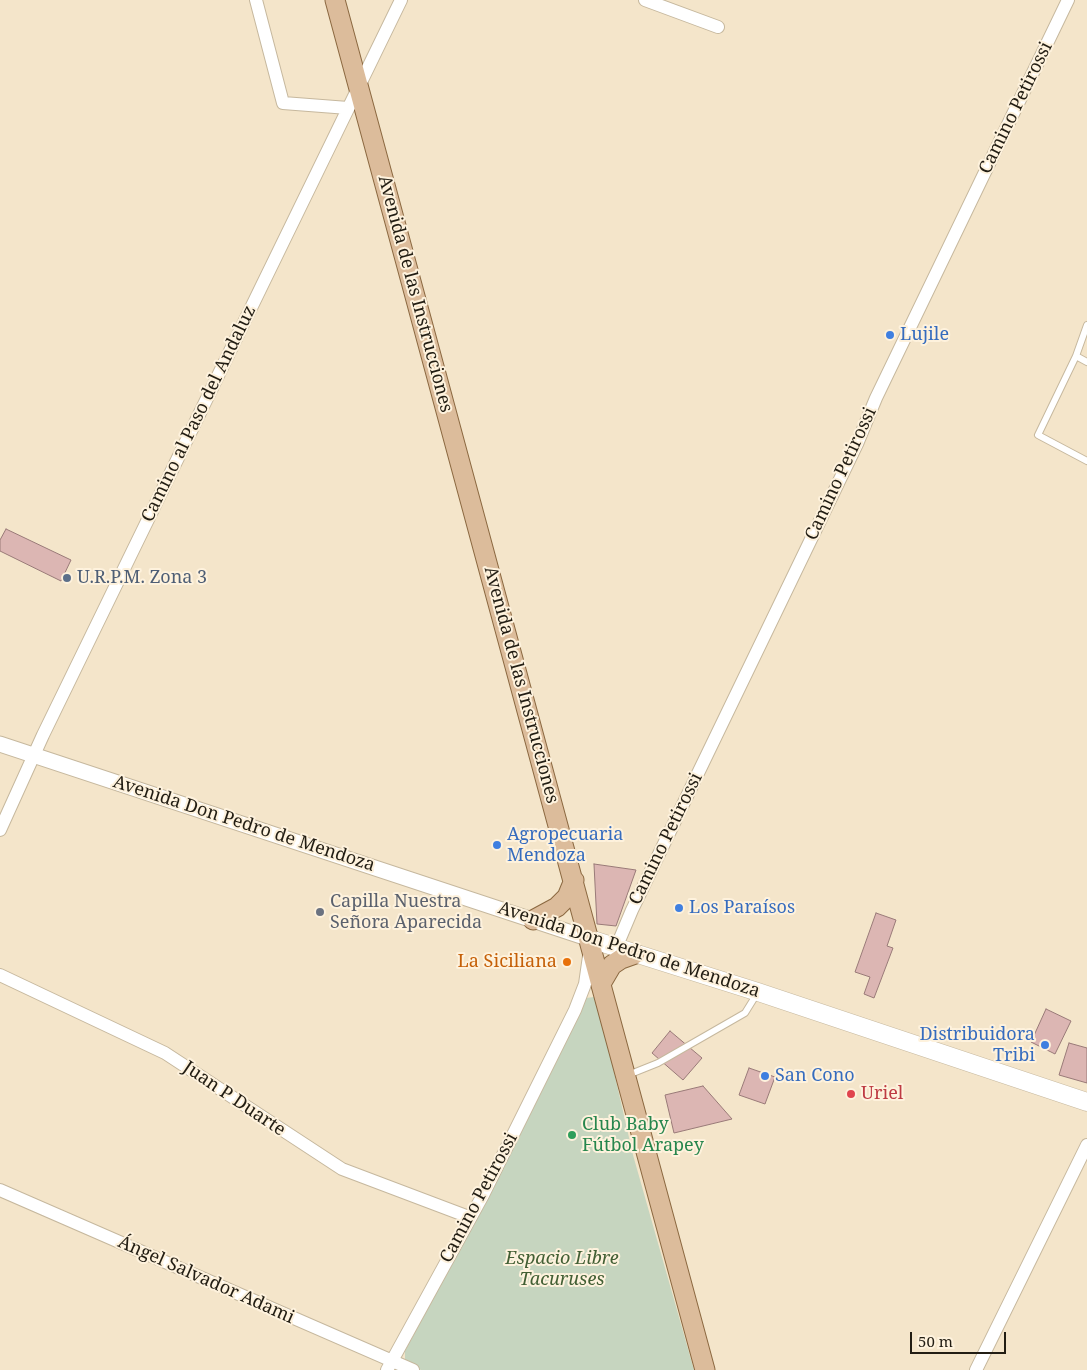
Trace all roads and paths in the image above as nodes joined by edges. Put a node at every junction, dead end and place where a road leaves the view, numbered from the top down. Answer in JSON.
{"nodes":[{"id":1,"x":256,"y":0,"type":"edge"},
{"id":2,"x":335,"y":0,"type":"edge"},
{"id":3,"x":401,"y":0,"type":"edge"},
{"id":4,"x":1068,"y":0,"type":"edge"},
{"id":5,"x":650,"y":1,"type":"edge"},
{"id":6,"x":718,"y":27,"type":"dead end"},
{"id":7,"x":358,"y":85,"type":"junction"},
{"id":8,"x":348,"y":108,"type":"junction"},
{"id":9,"x":1087,"y":326,"type":"edge"},
{"id":10,"x":1076,"y":356,"type":"junction"},
{"id":11,"x":1087,"y":362,"type":"edge"},
{"id":12,"x":1087,"y":461,"type":"edge"},
{"id":13,"x":0,"y":744,"type":"edge"},
{"id":14,"x":34,"y":755,"type":"junction"},
{"id":15,"x":0,"y":830,"type":"edge"},
{"id":16,"x":574,"y":880,"type":"junction"},
{"id":17,"x":534,"y":920,"type":"junction"},
{"id":18,"x":590,"y":939,"type":"junction"},
{"id":19,"x":616,"y":948,"type":"junction"},
{"id":20,"x":635,"y":954,"type":"junction"},
{"id":21,"x":0,"y":974,"type":"edge"},
{"id":22,"x":602,"y":982,"type":"junction"},
{"id":23,"x":758,"y":992,"type":"junction"},
{"id":24,"x":626,"y":1076,"type":"junction"},
{"id":25,"x":1087,"y":1102,"type":"edge"},
{"id":26,"x":1087,"y":1145,"type":"edge"},
{"id":27,"x":0,"y":1190,"type":"edge"},
{"id":28,"x":469,"y":1217,"type":"junction"},
{"id":29,"x":390,"y":1366,"type":"edge"},
{"id":30,"x":412,"y":1370,"type":"edge"},
{"id":31,"x":705,"y":1370,"type":"edge"},
{"id":32,"x":976,"y":1370,"type":"edge"}],
"edges":[{"from":1,"to":8,"type":"street"},
{"from":2,"to":7,"type":"main road","name":"Avenida de las Instrucciones"},
{"from":3,"to":7,"type":"street","name":"Camino al Paso del Andaluz"},
{"from":4,"to":19,"type":"street","name":"Camino Petirossi"},
{"from":5,"to":6,"type":"street"},
{"from":7,"to":8,"type":"street","name":"Camino al Paso del Andaluz"},
{"from":7,"to":16,"type":"main road","name":"Avenida de las Instrucciones"},
{"from":8,"to":14,"type":"street","name":"Camino al Paso del Andaluz"},
{"from":9,"to":10,"type":"lane"},
{"from":10,"to":11,"type":"lane"},
{"from":10,"to":12,"type":"lane"},
{"from":13,"to":14,"type":"street","name":"Avenida Don Pedro de Mendoza"},
{"from":14,"to":15,"type":"street","name":"Camino al Paso del Andaluz"},
{"from":14,"to":17,"type":"street","name":"Avenida Don Pedro de Mendoza"},
{"from":16,"to":17,"type":"main road"},
{"from":16,"to":18,"type":"main road","name":"Avenida de las Instrucciones"},
{"from":17,"to":18,"type":"street","name":"Avenida Don Pedro de Mendoza"},
{"from":18,"to":19,"type":"main road","name":"Avenida Don Pedro de Mendoza"},
{"from":18,"to":22,"type":"main road","name":"Avenida de las Instrucciones"},
{"from":18,"to":28,"type":"street","name":"Camino Petirossi"},
{"from":19,"to":20,"type":"main road","name":"Avenida Don Pedro de Mendoza"},
{"from":20,"to":22,"type":"main road"},
{"from":20,"to":23,"type":"main road","name":"Avenida Don Pedro de Mendoza"},
{"from":21,"to":28,"type":"street","name":"Juan P Duarte"},
{"from":22,"to":24,"type":"main road","name":"Avenida de las Instrucciones"},
{"from":23,"to":24,"type":"lane"},
{"from":23,"to":25,"type":"main road","name":"Avenida Don Pedro de Mendoza"},
{"from":24,"to":31,"type":"main road","name":"Avenida de las Instrucciones"},
{"from":26,"to":32,"type":"street"},
{"from":27,"to":29,"type":"street","name":"Ángel Salvador Adami"},
{"from":28,"to":29,"type":"street","name":"Camino Petirossi"},
{"from":29,"to":30,"type":"street","name":"Ángel Salvador Adami"}]}
